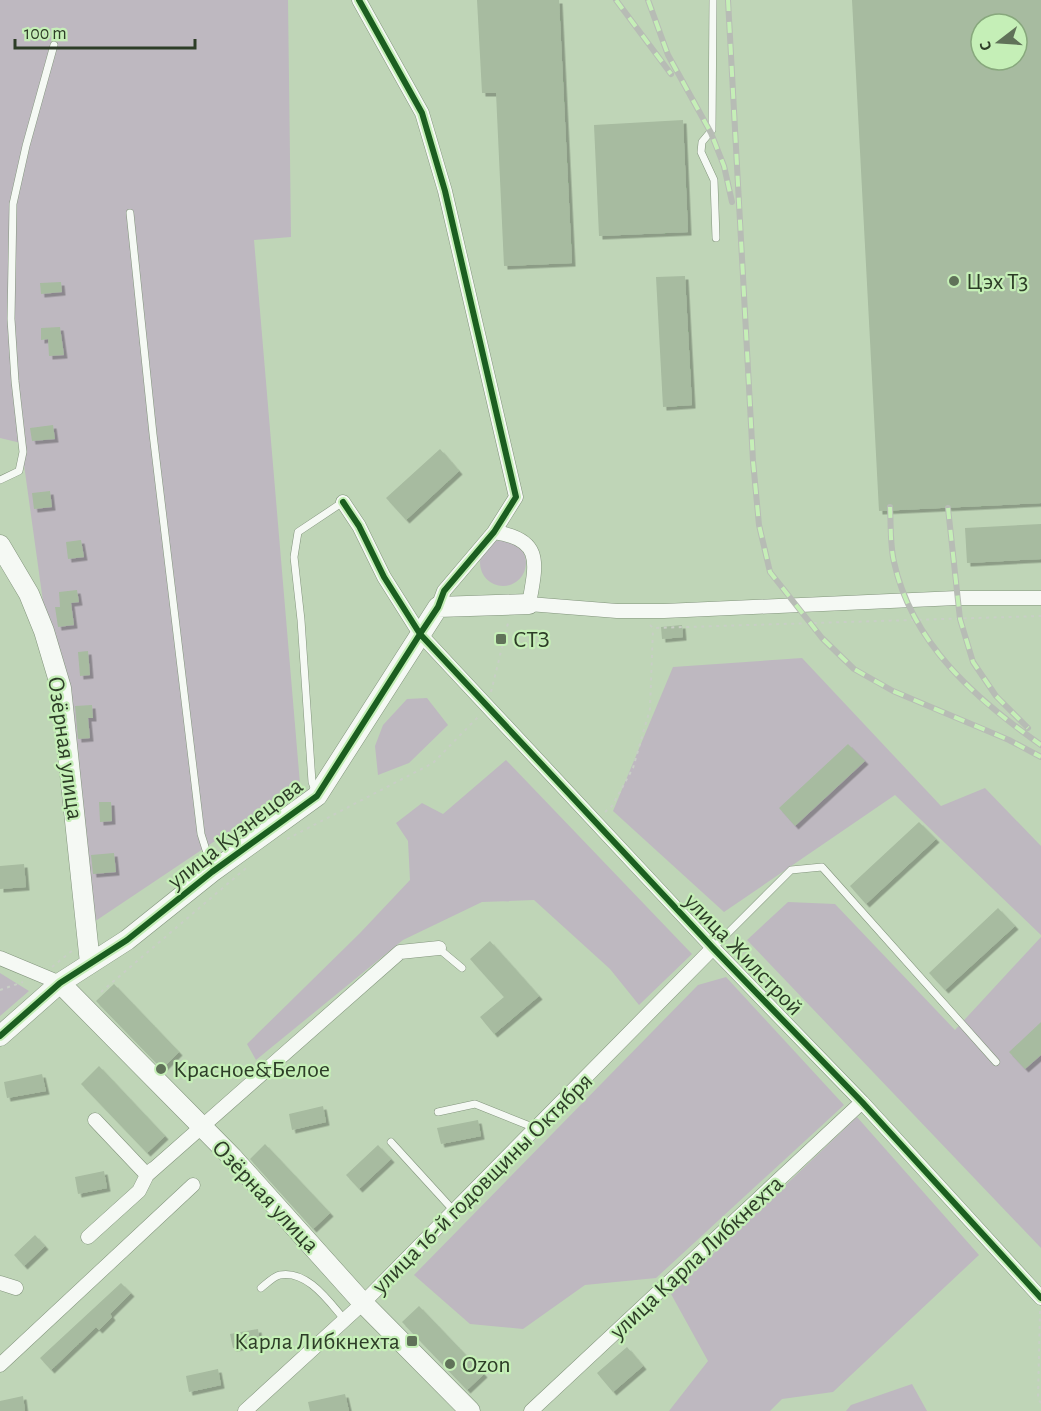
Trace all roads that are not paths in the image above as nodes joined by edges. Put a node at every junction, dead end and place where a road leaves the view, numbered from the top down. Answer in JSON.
{"nodes":[{"id":1,"x":359,"y":0,"type":"edge"},
{"id":2,"x":714,"y":0,"type":"edge"},
{"id":3,"x":54,"y":45,"type":"dead end"},
{"id":4,"x":130,"y":213,"type":"dead end"},
{"id":5,"x":716,"y":238,"type":"dead end"},
{"id":6,"x":0,"y":480,"type":"edge"},
{"id":7,"x":343,"y":502,"type":"joint"},
{"id":8,"x":494,"y":532,"type":"junction"},
{"id":9,"x":0,"y":545,"type":"edge"},
{"id":10,"x":1041,"y":598,"type":"edge"},
{"id":11,"x":529,"y":604,"type":"junction"},
{"id":12,"x":438,"y":607,"type":"junction"},
{"id":13,"x":420,"y":634,"type":"junction"},
{"id":14,"x":316,"y":796,"type":"junction"},
{"id":15,"x":212,"y":872,"type":"junction"},
{"id":16,"x":712,"y":948,"type":"junction"},
{"id":17,"x":0,"y":958,"type":"edge"},
{"id":18,"x":90,"y":963,"type":"junction"},
{"id":19,"x":462,"y":968,"type":"dead end"},
{"id":20,"x":60,"y":983,"type":"junction"},
{"id":21,"x":0,"y":1036,"type":"edge"},
{"id":22,"x":996,"y":1062,"type":"dead end"},
{"id":23,"x":862,"y":1102,"type":"junction"},
{"id":24,"x":438,"y":1112,"type":"dead end"},
{"id":25,"x":95,"y":1120,"type":"dead end"},
{"id":26,"x":201,"y":1126,"type":"junction"},
{"id":27,"x":535,"y":1128,"type":"junction"},
{"id":28,"x":391,"y":1142,"type":"dead end"},
{"id":29,"x":147,"y":1175,"type":"junction"},
{"id":30,"x":193,"y":1185,"type":"dead end"},
{"id":31,"x":454,"y":1211,"type":"junction"},
{"id":32,"x":88,"y":1237,"type":"dead end"},
{"id":33,"x":0,"y":1283,"type":"edge"},
{"id":34,"x":16,"y":1288,"type":"dead end"},
{"id":35,"x":261,"y":1288,"type":"dead end"},
{"id":36,"x":1041,"y":1297,"type":"edge"},
{"id":37,"x":363,"y":1303,"type":"junction"},
{"id":38,"x":345,"y":1320,"type":"junction"},
{"id":39,"x":0,"y":1365,"type":"edge"},
{"id":40,"x":245,"y":1411,"type":"edge"},
{"id":41,"x":470,"y":1411,"type":"edge"},
{"id":42,"x":531,"y":1411,"type":"edge"}],
"edges":[{"from":1,"to":8,"type":"street"},
{"from":2,"to":5,"type":"lane"},
{"from":3,"to":6,"type":"lane"},
{"from":4,"to":15,"type":"lane"},
{"from":7,"to":13,"type":"street","name":"улица Жилстрой"},
{"from":7,"to":14,"type":"lane"},
{"from":8,"to":11,"type":"street"},
{"from":8,"to":12,"type":"street"},
{"from":9,"to":18,"type":"street","name":"Озёрная улица"},
{"from":10,"to":11,"type":"street"},
{"from":11,"to":12,"type":"street"},
{"from":12,"to":13,"type":"street","name":"улица Кузнецова"},
{"from":13,"to":14,"type":"street","name":"улица Кузнецова"},
{"from":13,"to":16,"type":"street","name":"улица Жилстрой"},
{"from":14,"to":15,"type":"street","name":"улица Кузнецова"},
{"from":15,"to":18,"type":"street","name":"улица Кузнецова"},
{"from":16,"to":22,"type":"lane"},
{"from":16,"to":23,"type":"street","name":"улица Жилстрой"},
{"from":16,"to":27,"type":"street","name":"улица 16-й годовщины Октября"},
{"from":17,"to":20,"type":"street"},
{"from":18,"to":20,"type":"street","name":"улица Кузнецова"},
{"from":19,"to":26,"type":"lane"},
{"from":20,"to":21,"type":"street","name":"улица Кузнецова"},
{"from":20,"to":26,"type":"street","name":"Озёрная улица"},
{"from":23,"to":36,"type":"street","name":"улица Жилстрой"},
{"from":23,"to":42,"type":"street","name":"улица Карла Либкнехта"},
{"from":24,"to":27,"type":"lane"},
{"from":25,"to":29,"type":"street"},
{"from":26,"to":29,"type":"street"},
{"from":26,"to":37,"type":"street","name":"Озёрная улица"},
{"from":27,"to":31,"type":"street","name":"улица 16-й годовщины Октября"},
{"from":28,"to":31,"type":"lane"},
{"from":29,"to":32,"type":"street"},
{"from":30,"to":39,"type":"street"},
{"from":31,"to":37,"type":"street","name":"улица 16-й годовщины Октября"},
{"from":33,"to":34,"type":"street"},
{"from":35,"to":38,"type":"lane"},
{"from":37,"to":38,"type":"street","name":"улица 16-й годовщины Октября"},
{"from":37,"to":41,"type":"street","name":"Озёрная улица"},
{"from":38,"to":40,"type":"street","name":"улица 16-й годовщины Октября"}]}
